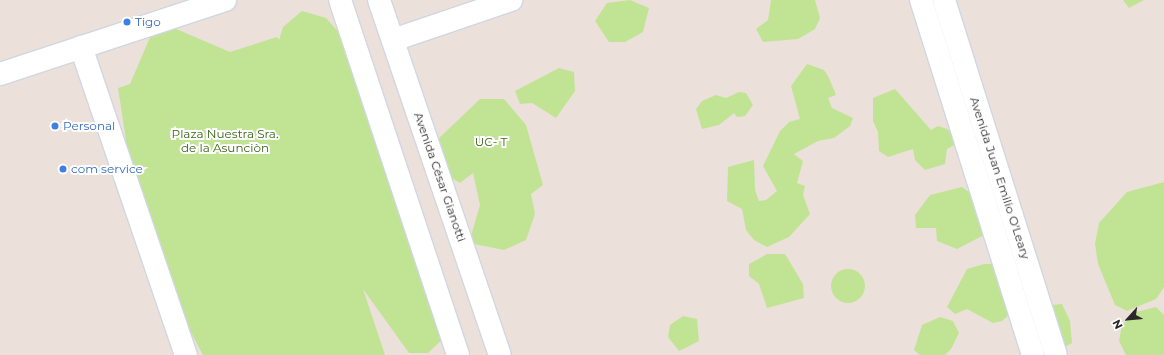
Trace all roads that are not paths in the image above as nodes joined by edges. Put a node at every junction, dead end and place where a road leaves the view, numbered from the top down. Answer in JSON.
{"nodes":[{"id":1,"x":225,"y":0,"type":"edge"},
{"id":2,"x":340,"y":0,"type":"edge"},
{"id":3,"x":379,"y":0,"type":"edge"},
{"id":4,"x":511,"y":0,"type":"edge"},
{"id":5,"x":921,"y":0,"type":"edge"},
{"id":6,"x":944,"y":0,"type":"edge"},
{"id":7,"x":393,"y":40,"type":"junction"},
{"id":8,"x":81,"y":47,"type":"junction"},
{"id":9,"x":0,"y":74,"type":"edge"},
{"id":10,"x":186,"y":355,"type":"edge"},
{"id":11,"x":458,"y":355,"type":"edge"},
{"id":12,"x":500,"y":355,"type":"edge"},
{"id":13,"x":1033,"y":355,"type":"edge"},
{"id":14,"x":1056,"y":355,"type":"edge"}],
"edges":[{"from":1,"to":8,"type":"street"},
{"from":2,"to":11,"type":"street"},
{"from":3,"to":7,"type":"street","name":"Avenida César Gianotti"},
{"from":4,"to":7,"type":"street"},
{"from":5,"to":13,"type":"street","name":"Avenida Juan Emilio O'Leary"},
{"from":6,"to":14,"type":"street","name":"Avenida Juan Emilio O'Leary"},
{"from":7,"to":12,"type":"street","name":"Avenida César Gianotti"},
{"from":8,"to":9,"type":"street"},
{"from":8,"to":10,"type":"street"}]}
